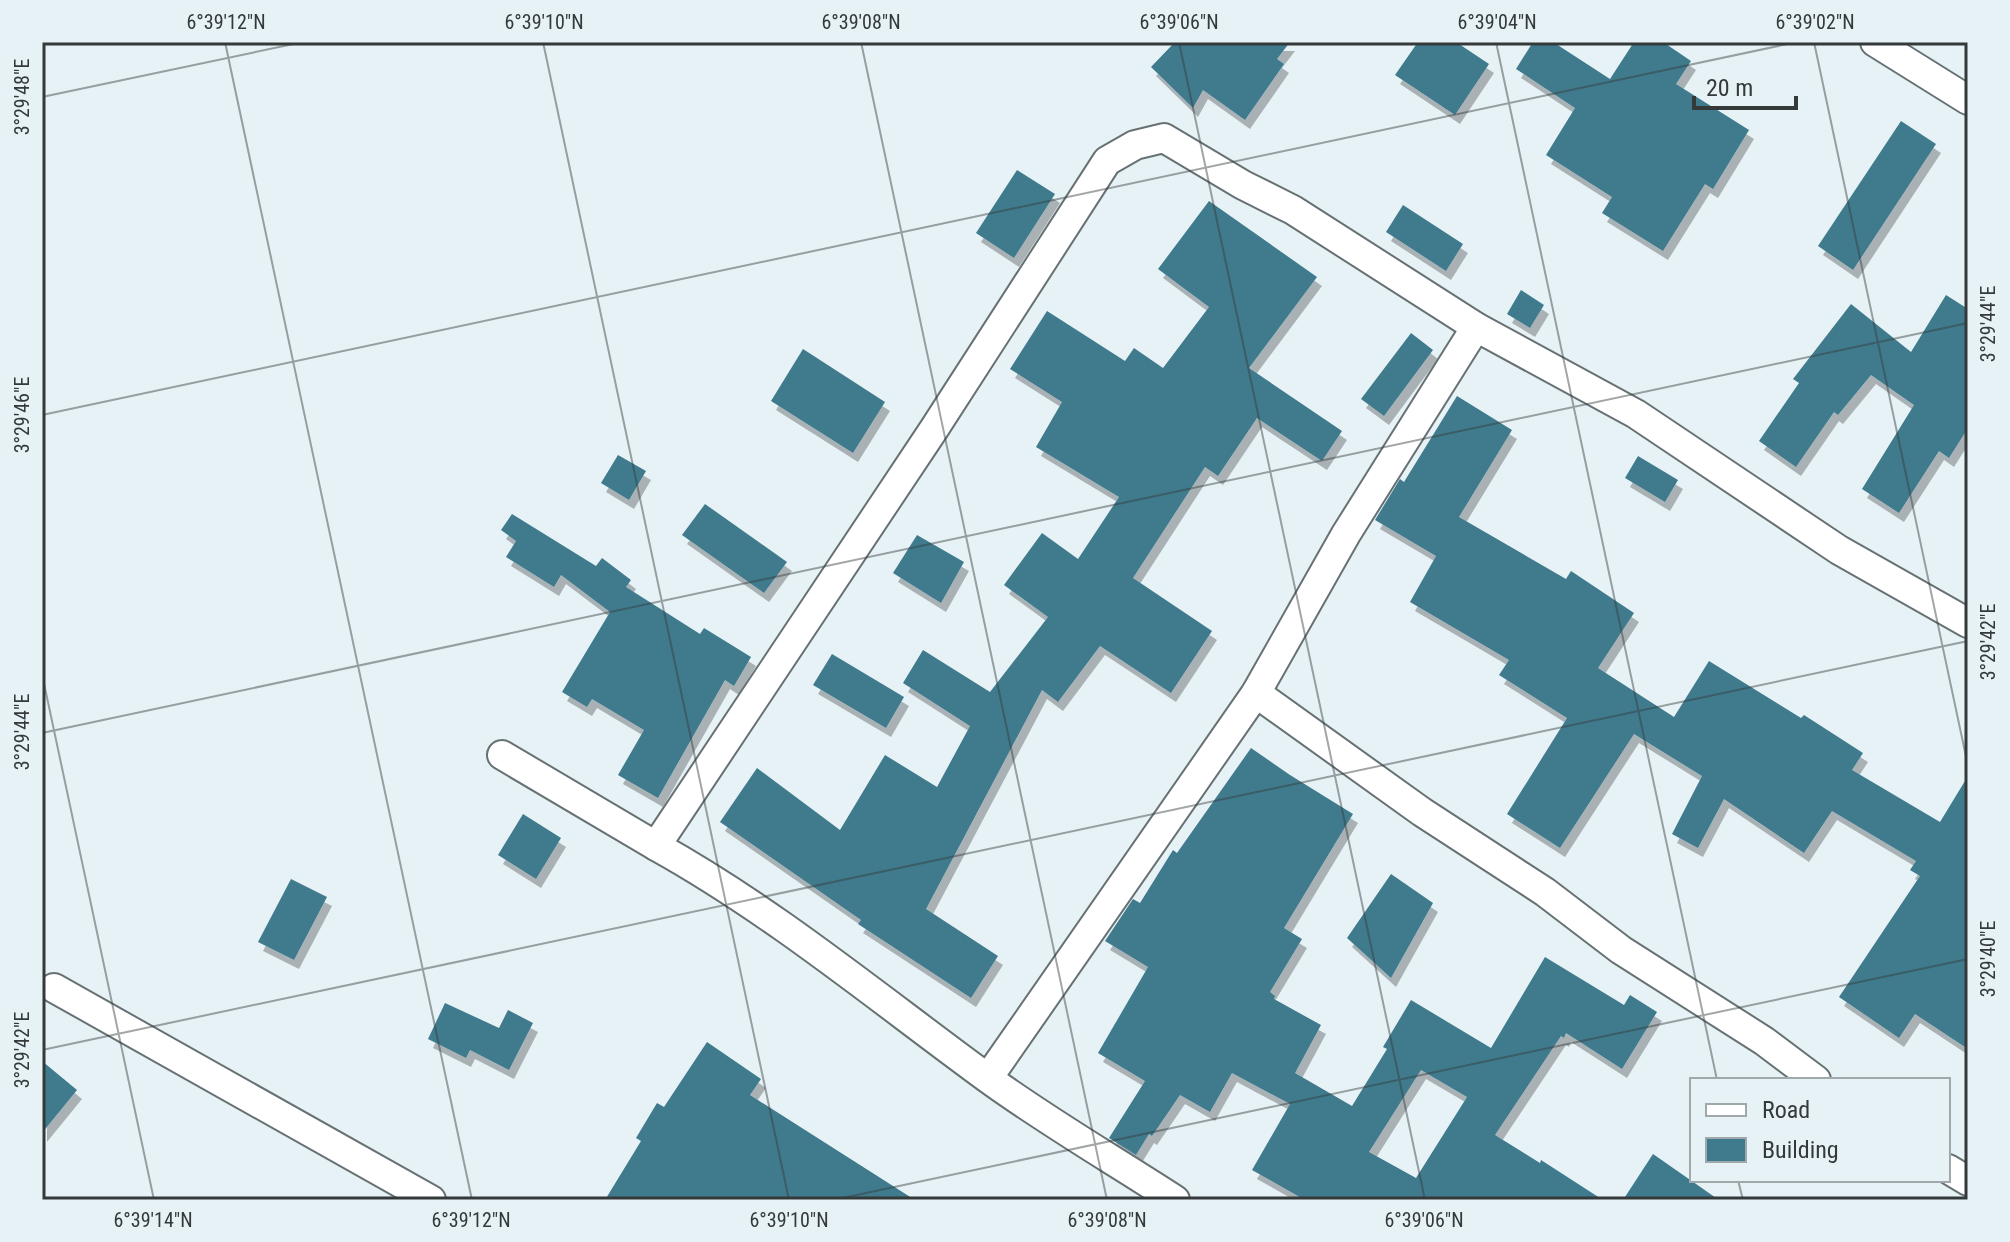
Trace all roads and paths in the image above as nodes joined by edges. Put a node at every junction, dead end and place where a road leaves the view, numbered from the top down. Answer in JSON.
{"nodes":[{"id":1,"x":1875,"y":42,"type":"edge"},
{"id":2,"x":1968,"y":100,"type":"edge"},
{"id":3,"x":1476,"y":327,"type":"junction"},
{"id":4,"x":1968,"y":623,"type":"edge"},
{"id":5,"x":1256,"y":693,"type":"junction"},
{"id":6,"x":502,"y":755,"type":"dead end"},
{"id":7,"x":656,"y":846,"type":"junction"},
{"id":8,"x":54,"y":988,"type":"dead end"},
{"id":9,"x":988,"y":1078,"type":"junction"},
{"id":10,"x":1813,"y":1078,"type":"edge"},
{"id":11,"x":1950,"y":1170,"type":"edge"},
{"id":12,"x":1968,"y":1181,"type":"edge"},
{"id":13,"x":431,"y":1200,"type":"edge"},
{"id":14,"x":1175,"y":1200,"type":"edge"}],
"edges":[{"from":1,"to":2,"type":"street"},
{"from":3,"to":4,"type":"street"},
{"from":3,"to":5,"type":"street"},
{"from":3,"to":7,"type":"street"},
{"from":5,"to":9,"type":"street"},
{"from":5,"to":10,"type":"street"},
{"from":6,"to":7,"type":"street"},
{"from":7,"to":9,"type":"street"},
{"from":8,"to":13,"type":"street"},
{"from":9,"to":14,"type":"street"},
{"from":11,"to":12,"type":"street"}]}
